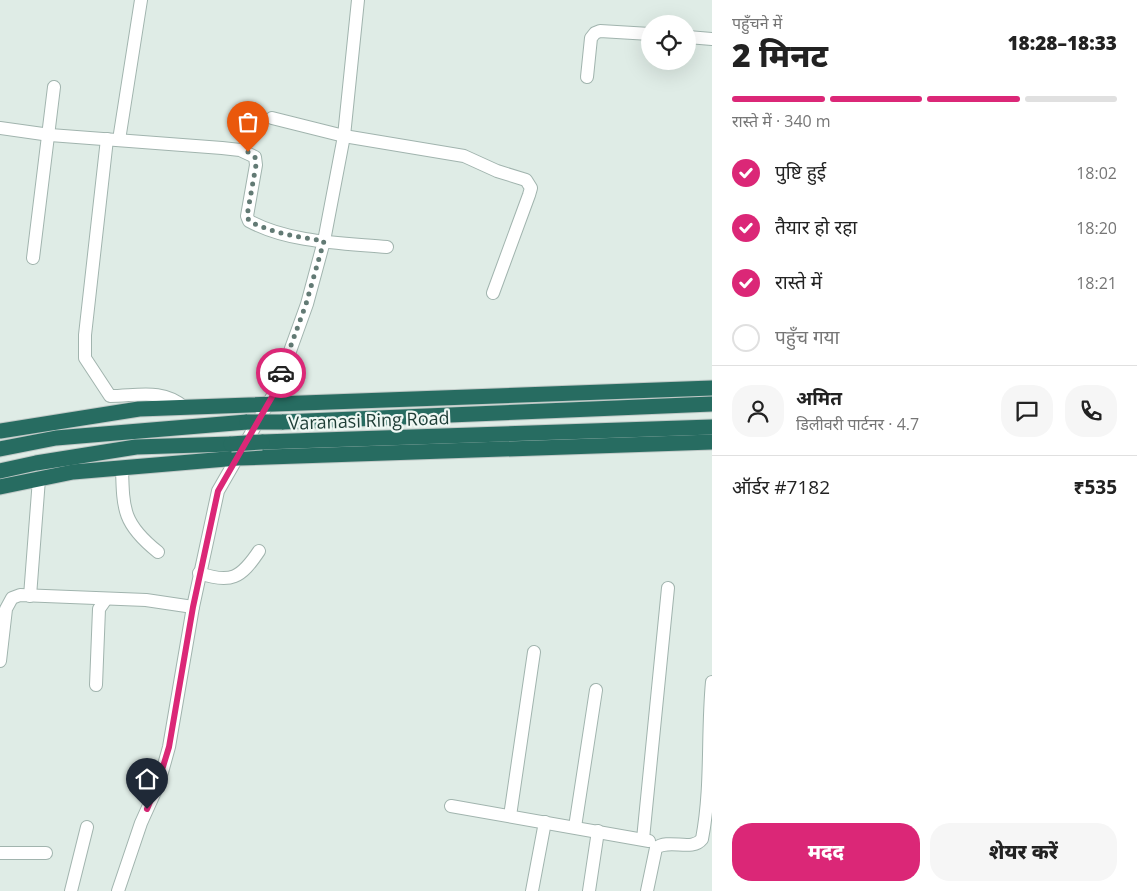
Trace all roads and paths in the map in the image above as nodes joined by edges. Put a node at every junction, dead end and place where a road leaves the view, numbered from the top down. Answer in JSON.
{"nodes":[{"id":1,"x":140,"y":0,"type":"edge"},
{"id":2,"x":358,"y":0,"type":"edge"},
{"id":3,"x":641,"y":33,"type":"edge"},
{"id":4,"x":696,"y":38,"type":"edge"},
{"id":5,"x":712,"y":39,"type":"edge"},
{"id":6,"x":586,"y":76,"type":"dead end"},
{"id":7,"x":54,"y":87,"type":"dead end"},
{"id":8,"x":272,"y":118,"type":"dead end"},
{"id":9,"x":0,"y":128,"type":"edge"},
{"id":10,"x":50,"y":135,"type":"junction"},
{"id":11,"x":344,"y":136,"type":"junction"},
{"id":12,"x":113,"y":140,"type":"junction"},
{"id":13,"x":324,"y":241,"type":"junction"},
{"id":14,"x":388,"y":247,"type":"dead end"},
{"id":15,"x":32,"y":258,"type":"dead end"},
{"id":16,"x":493,"y":293,"type":"dead end"},
{"id":17,"x":712,"y":388,"type":"edge"},
{"id":18,"x":268,"y":403,"type":"junction"},
{"id":19,"x":712,"y":404,"type":"edge"},
{"id":20,"x":184,"y":407,"type":"junction"},
{"id":21,"x":712,"y":427,"type":"edge"},
{"id":22,"x":0,"y":430,"type":"edge"},
{"id":23,"x":712,"y":442,"type":"edge"},
{"id":24,"x":0,"y":449,"type":"edge"},
{"id":25,"x":238,"y":458,"type":"junction"},
{"id":26,"x":122,"y":467,"type":"junction"},
{"id":27,"x":0,"y":471,"type":"edge"},
{"id":28,"x":39,"y":479,"type":"junction"},
{"id":29,"x":0,"y":487,"type":"edge"},
{"id":30,"x":259,"y":551,"type":"dead end"},
{"id":31,"x":158,"y":552,"type":"dead end"},
{"id":32,"x":199,"y":573,"type":"junction"},
{"id":33,"x":668,"y":588,"type":"dead end"},
{"id":34,"x":30,"y":596,"type":"junction"},
{"id":35,"x":106,"y":599,"type":"junction"},
{"id":36,"x":193,"y":607,"type":"junction"},
{"id":37,"x":534,"y":652,"type":"dead end"},
{"id":38,"x":0,"y":661,"type":"edge"},
{"id":39,"x":712,"y":682,"type":"edge"},
{"id":40,"x":96,"y":685,"type":"dead end"},
{"id":41,"x":596,"y":690,"type":"dead end"},
{"id":42,"x":451,"y":806,"type":"dead end"},
{"id":43,"x":510,"y":816,"type":"junction"},
{"id":44,"x":545,"y":822,"type":"junction"},
{"id":45,"x":87,"y":827,"type":"dead end"},
{"id":46,"x":575,"y":827,"type":"junction"},
{"id":47,"x":598,"y":831,"type":"junction"},
{"id":48,"x":643,"y":838,"type":"junction"},
{"id":49,"x":660,"y":845,"type":"junction"},
{"id":50,"x":0,"y":852,"type":"edge"},
{"id":51,"x":46,"y":853,"type":"dead end"},
{"id":52,"x":71,"y":891,"type":"edge"},
{"id":53,"x":118,"y":891,"type":"edge"},
{"id":54,"x":532,"y":891,"type":"edge"},
{"id":55,"x":589,"y":891,"type":"edge"},
{"id":56,"x":647,"y":891,"type":"edge"}],
"edges":[{"from":1,"to":12,"type":"street"},
{"from":2,"to":11,"type":"street"},
{"from":3,"to":6,"type":"street"},
{"from":4,"to":5,"type":"street"},
{"from":7,"to":10,"type":"street"},
{"from":8,"to":11,"type":"street"},
{"from":9,"to":10,"type":"street"},
{"from":10,"to":12,"type":"street"},
{"from":10,"to":15,"type":"street"},
{"from":11,"to":13,"type":"street"},
{"from":11,"to":16,"type":"street"},
{"from":12,"to":13,"type":"street"},
{"from":12,"to":20,"type":"street"},
{"from":13,"to":14,"type":"street"},
{"from":13,"to":18,"type":"street"},
{"from":17,"to":18,"type":"highway"},
{"from":18,"to":20,"type":"highway"},
{"from":18,"to":25,"type":"street"},
{"from":19,"to":24,"type":"highway","name":"Varanasi Ring Road","bridge":true},
{"from":20,"to":22,"type":"highway"},
{"from":21,"to":27,"type":"highway","name":"Varanasi Ring Road","bridge":true},
{"from":23,"to":25,"type":"highway"},
{"from":25,"to":26,"type":"highway"},
{"from":25,"to":32,"type":"street"},
{"from":26,"to":28,"type":"highway"},
{"from":26,"to":31,"type":"street"},
{"from":28,"to":29,"type":"highway"},
{"from":28,"to":34,"type":"street"},
{"from":30,"to":32,"type":"street"},
{"from":32,"to":36,"type":"street"},
{"from":33,"to":48,"type":"street"},
{"from":34,"to":35,"type":"street"},
{"from":34,"to":38,"type":"street"},
{"from":35,"to":36,"type":"street"},
{"from":35,"to":40,"type":"street"},
{"from":36,"to":53,"type":"street"},
{"from":37,"to":43,"type":"street"},
{"from":39,"to":49,"type":"street"},
{"from":41,"to":46,"type":"street"},
{"from":42,"to":43,"type":"street"},
{"from":43,"to":44,"type":"street"},
{"from":44,"to":46,"type":"street"},
{"from":44,"to":54,"type":"street"},
{"from":45,"to":52,"type":"street"},
{"from":46,"to":47,"type":"street"},
{"from":47,"to":48,"type":"street"},
{"from":47,"to":55,"type":"street"},
{"from":48,"to":49,"type":"street"},
{"from":49,"to":56,"type":"street"},
{"from":50,"to":51,"type":"street"}]}
